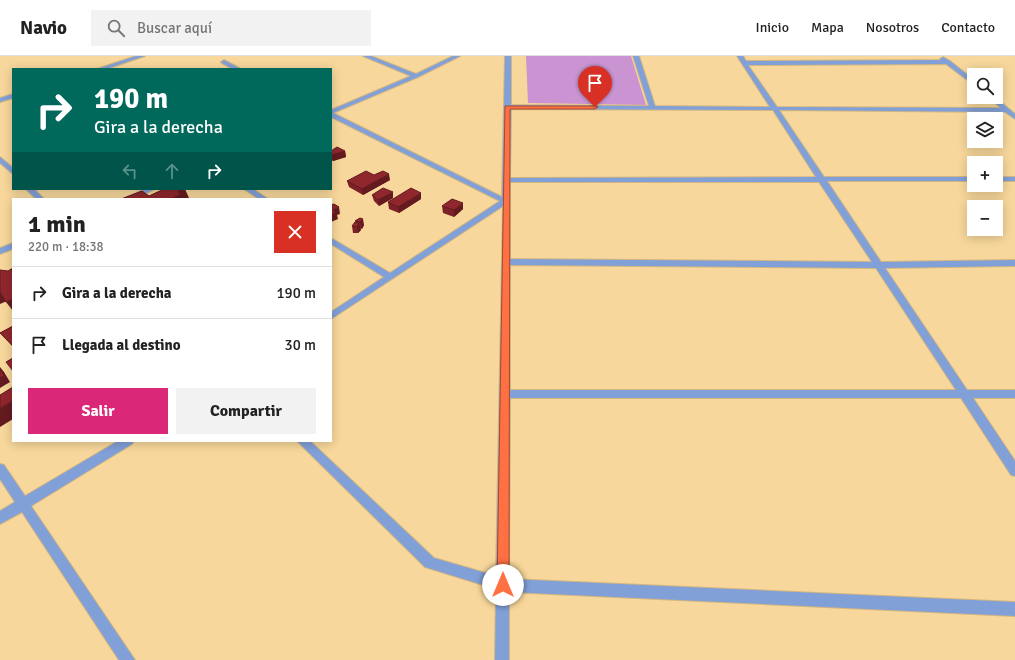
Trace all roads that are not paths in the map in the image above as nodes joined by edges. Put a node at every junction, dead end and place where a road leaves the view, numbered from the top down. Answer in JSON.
{"nodes":[{"id":1,"x":142,"y":56,"type":"edge"},
{"id":2,"x":366,"y":56,"type":"edge"},
{"id":3,"x":457,"y":56,"type":"edge"},
{"id":4,"x":508,"y":56,"type":"edge"},
{"id":5,"x":636,"y":56,"type":"edge"},
{"id":6,"x":940,"y":56,"type":"edge"},
{"id":7,"x":135,"y":57,"type":"edge"},
{"id":8,"x":742,"y":60,"type":"edge"},
{"id":9,"x":224,"y":62,"type":"dead end"},
{"id":10,"x":948,"y":62,"type":"junction"},
{"id":11,"x":103,"y":68,"type":"edge"},
{"id":12,"x":235,"y":68,"type":"edge"},
{"id":13,"x":416,"y":76,"type":"junction"},
{"id":14,"x":967,"y":77,"type":"edge"},
{"id":15,"x":12,"y":96,"type":"edge"},
{"id":16,"x":0,"y":100,"type":"edge"},
{"id":17,"x":999,"y":104,"type":"edge"},
{"id":18,"x":507,"y":107,"type":"junction"},
{"id":19,"x":654,"y":108,"type":"junction"},
{"id":20,"x":774,"y":108,"type":"junction"},
{"id":21,"x":1006,"y":110,"type":"junction"},
{"id":22,"x":332,"y":114,"type":"edge"},
{"id":23,"x":332,"y":114,"type":"edge"},
{"id":24,"x":1015,"y":117,"type":"edge"},
{"id":25,"x":0,"y":159,"type":"edge"},
{"id":26,"x":12,"y":171,"type":"edge"},
{"id":27,"x":967,"y":179,"type":"edge"},
{"id":28,"x":1003,"y":179,"type":"edge"},
{"id":29,"x":1015,"y":179,"type":"edge"},
{"id":30,"x":507,"y":180,"type":"junction"},
{"id":31,"x":822,"y":180,"type":"junction"},
{"id":32,"x":31,"y":190,"type":"edge"},
{"id":33,"x":149,"y":190,"type":"edge"},
{"id":34,"x":250,"y":190,"type":"edge"},
{"id":35,"x":506,"y":197,"type":"junction"},
{"id":36,"x":39,"y":198,"type":"edge"},
{"id":37,"x":130,"y":198,"type":"edge"},
{"id":38,"x":262,"y":198,"type":"edge"},
{"id":39,"x":332,"y":241,"type":"edge"},
{"id":40,"x":12,"y":246,"type":"edge"},
{"id":41,"x":0,"y":251,"type":"edge"},
{"id":42,"x":506,"y":262,"type":"junction"},
{"id":43,"x":1015,"y":264,"type":"edge"},
{"id":44,"x":878,"y":265,"type":"junction"},
{"id":45,"x":391,"y":277,"type":"junction"},
{"id":46,"x":332,"y":315,"type":"edge"},
{"id":47,"x":963,"y":393,"type":"junction"},
{"id":48,"x":504,"y":394,"type":"junction"},
{"id":49,"x":1015,"y":394,"type":"edge"},
{"id":50,"x":126,"y":442,"type":"edge"},
{"id":51,"x":305,"y":442,"type":"edge"},
{"id":52,"x":0,"y":470,"type":"edge"},
{"id":53,"x":1015,"y":471,"type":"edge"},
{"id":54,"x":23,"y":504,"type":"junction"},
{"id":55,"x":0,"y":518,"type":"edge"},
{"id":56,"x":503,"y":585,"type":"junction"},
{"id":57,"x":1015,"y":609,"type":"edge"},
{"id":58,"x":128,"y":660,"type":"edge"},
{"id":59,"x":502,"y":660,"type":"edge"}],
"edges":[{"from":1,"to":7,"type":"street"},
{"from":2,"to":13,"type":"street"},
{"from":3,"to":13,"type":"street"},
{"from":4,"to":18,"type":"street"},
{"from":5,"to":19,"type":"street"},
{"from":6,"to":10,"type":"street"},
{"from":7,"to":11,"type":"street"},
{"from":8,"to":10,"type":"street"},
{"from":8,"to":20,"type":"street"},
{"from":9,"to":12,"type":"street"},
{"from":10,"to":14,"type":"street"},
{"from":13,"to":22,"type":"street"},
{"from":15,"to":16,"type":"street"},
{"from":17,"to":21,"type":"street"},
{"from":18,"to":19,"type":"street"},
{"from":18,"to":30,"type":"street"},
{"from":19,"to":20,"type":"street"},
{"from":20,"to":21,"type":"street"},
{"from":20,"to":31,"type":"street"},
{"from":21,"to":24,"type":"street"},
{"from":23,"to":35,"type":"street"},
{"from":25,"to":26,"type":"street"},
{"from":27,"to":31,"type":"street"},
{"from":28,"to":29,"type":"street"},
{"from":30,"to":31,"type":"street"},
{"from":30,"to":35,"type":"street"},
{"from":31,"to":44,"type":"street"},
{"from":32,"to":36,"type":"street"},
{"from":33,"to":37,"type":"street"},
{"from":34,"to":38,"type":"street"},
{"from":35,"to":42,"type":"street"},
{"from":35,"to":45,"type":"street"},
{"from":39,"to":45,"type":"street"},
{"from":40,"to":41,"type":"street"},
{"from":42,"to":44,"type":"street"},
{"from":42,"to":48,"type":"street"},
{"from":43,"to":44,"type":"street"},
{"from":44,"to":47,"type":"street"},
{"from":45,"to":46,"type":"street"},
{"from":47,"to":48,"type":"street"},
{"from":47,"to":49,"type":"street"},
{"from":47,"to":53,"type":"street"},
{"from":48,"to":56,"type":"street"},
{"from":50,"to":54,"type":"street"},
{"from":51,"to":56,"type":"street"},
{"from":52,"to":54,"type":"street"},
{"from":54,"to":55,"type":"street"},
{"from":54,"to":58,"type":"street"},
{"from":56,"to":57,"type":"street"},
{"from":56,"to":59,"type":"street"}]}
